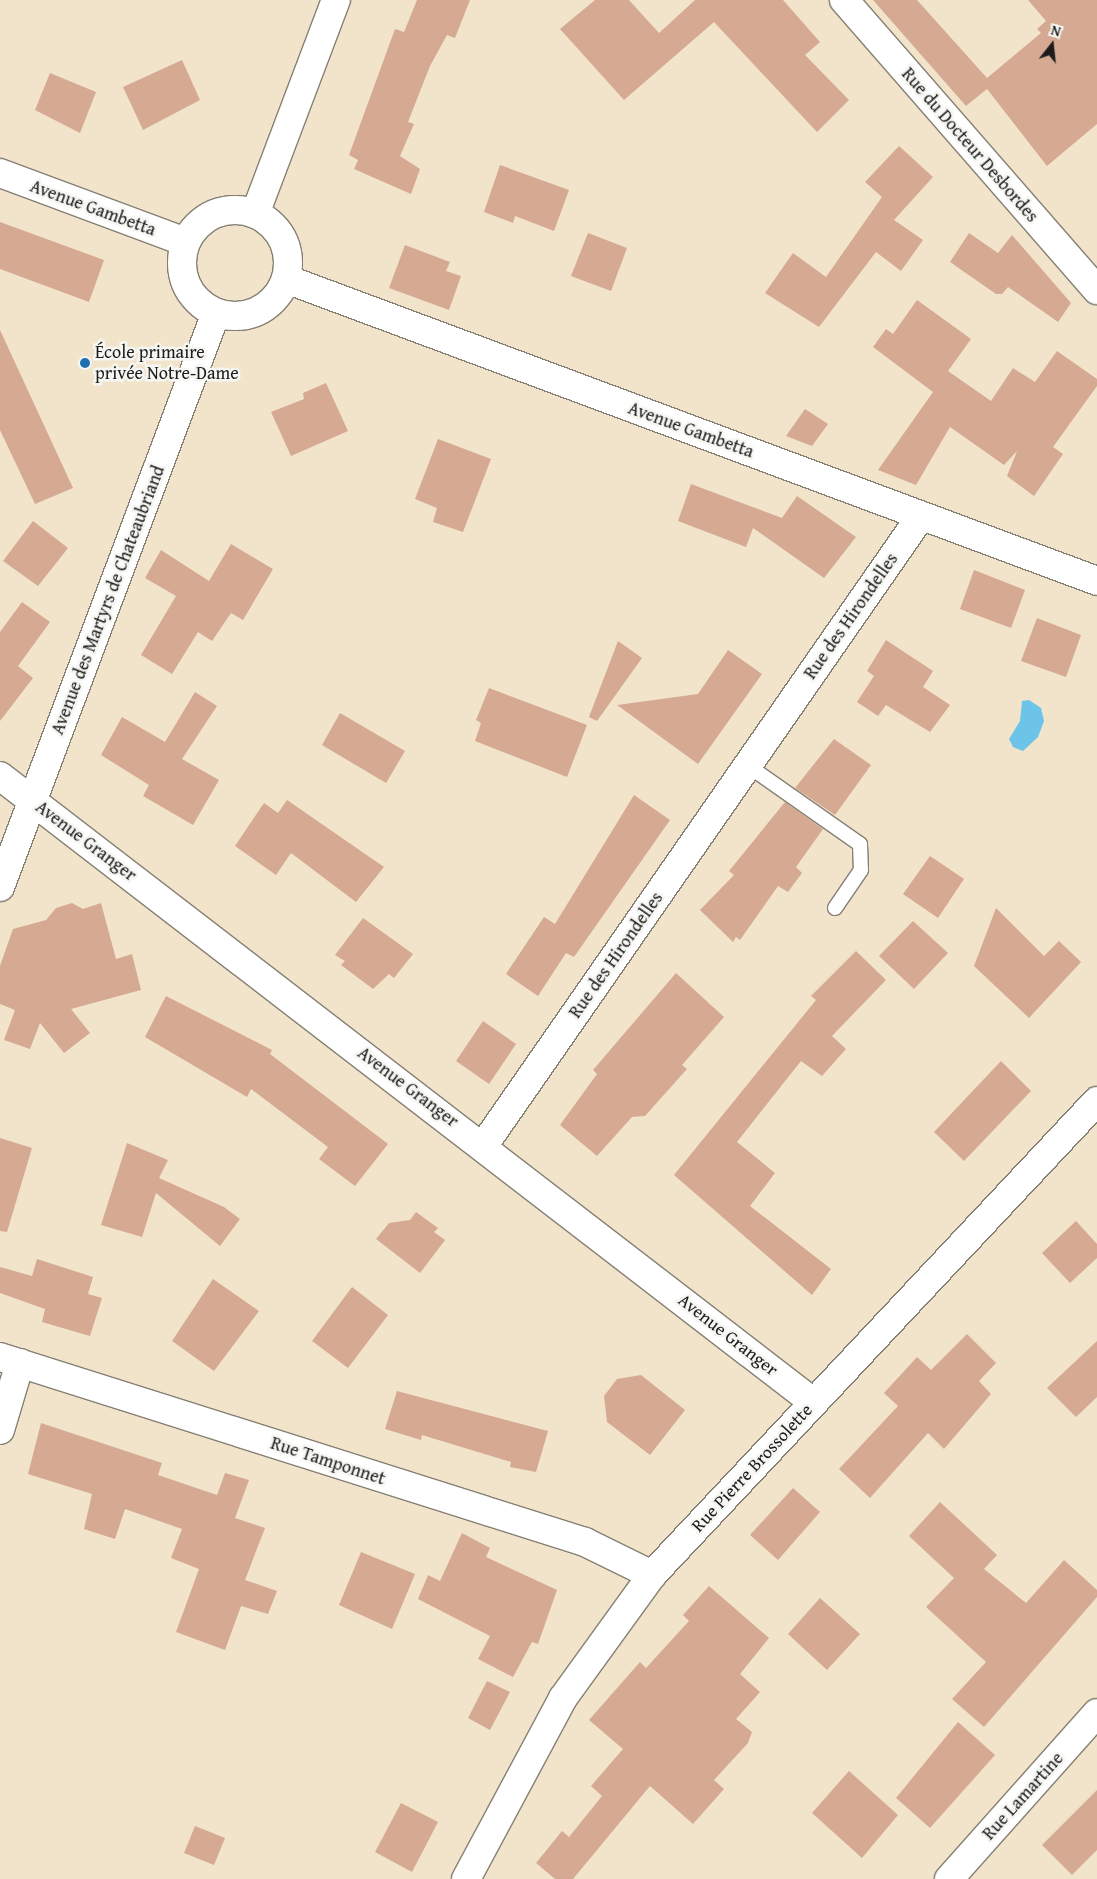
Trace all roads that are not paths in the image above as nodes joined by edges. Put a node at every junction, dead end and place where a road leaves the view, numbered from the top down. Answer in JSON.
{"nodes":[{"id":1,"x":336,"y":0,"type":"edge"},
{"id":2,"x":844,"y":0,"type":"edge"},
{"id":3,"x":0,"y":173,"type":"edge"},
{"id":4,"x":256,"y":214,"type":"junction"},
{"id":5,"x":186,"y":242,"type":"junction"},
{"id":6,"x":286,"y":280,"type":"junction"},
{"id":7,"x":1097,"y":290,"type":"edge"},
{"id":8,"x":216,"y":313,"type":"junction"},
{"id":9,"x":921,"y":516,"type":"junction"},
{"id":10,"x":1097,"y":581,"type":"edge"},
{"id":11,"x":748,"y":765,"type":"junction"},
{"id":12,"x":0,"y":776,"type":"edge"},
{"id":13,"x":32,"y":800,"type":"junction"},
{"id":14,"x":0,"y":887,"type":"edge"},
{"id":15,"x":835,"y":908,"type":"dead end"},
{"id":16,"x":1097,"y":1101,"type":"edge"},
{"id":17,"x":484,"y":1145,"type":"junction"},
{"id":18,"x":10,"y":1360,"type":"edge"},
{"id":19,"x":813,"y":1402,"type":"junction"},
{"id":20,"x":0,"y":1430,"type":"edge"},
{"id":21,"x":652,"y":1574,"type":"junction"},
{"id":22,"x":1097,"y":1713,"type":"edge"},
{"id":23,"x":466,"y":1879,"type":"edge"},
{"id":24,"x":949,"y":1879,"type":"edge"}],
"edges":[{"from":1,"to":4,"type":"street"},
{"from":2,"to":7,"type":"street","name":"Rue du Docteur Desbordes"},
{"from":3,"to":5,"type":"street","name":"Avenue Gambetta"},
{"from":4,"to":5,"type":"street"},
{"from":4,"to":6,"type":"street"},
{"from":5,"to":8,"type":"street"},
{"from":6,"to":8,"type":"street"},
{"from":6,"to":9,"type":"street","name":"Avenue Gambetta"},
{"from":8,"to":13,"type":"street","name":"Avenue des Martyrs de Chateaubriand"},
{"from":9,"to":10,"type":"street","name":"Avenue Gambetta"},
{"from":9,"to":11,"type":"street","name":"Rue des Hirondelles"},
{"from":11,"to":15,"type":"lane"},
{"from":11,"to":17,"type":"street","name":"Rue des Hirondelles"},
{"from":12,"to":13,"type":"street","name":"Avenue Granger"},
{"from":13,"to":14,"type":"street","name":"Avenue des Martyrs de Chateaubriand"},
{"from":13,"to":17,"type":"street","name":"Avenue Granger"},
{"from":16,"to":19,"type":"street","name":"Rue Pierre Brossolette"},
{"from":17,"to":19,"type":"street","name":"Avenue Granger"},
{"from":18,"to":20,"type":"street"},
{"from":18,"to":21,"type":"street","name":"Rue Tamponnet"},
{"from":19,"to":21,"type":"street","name":"Rue Pierre Brossolette"},
{"from":21,"to":23,"type":"street","name":"Rue Pierre Brossolette"},
{"from":22,"to":24,"type":"street","name":"Rue Lamartine"}]}
